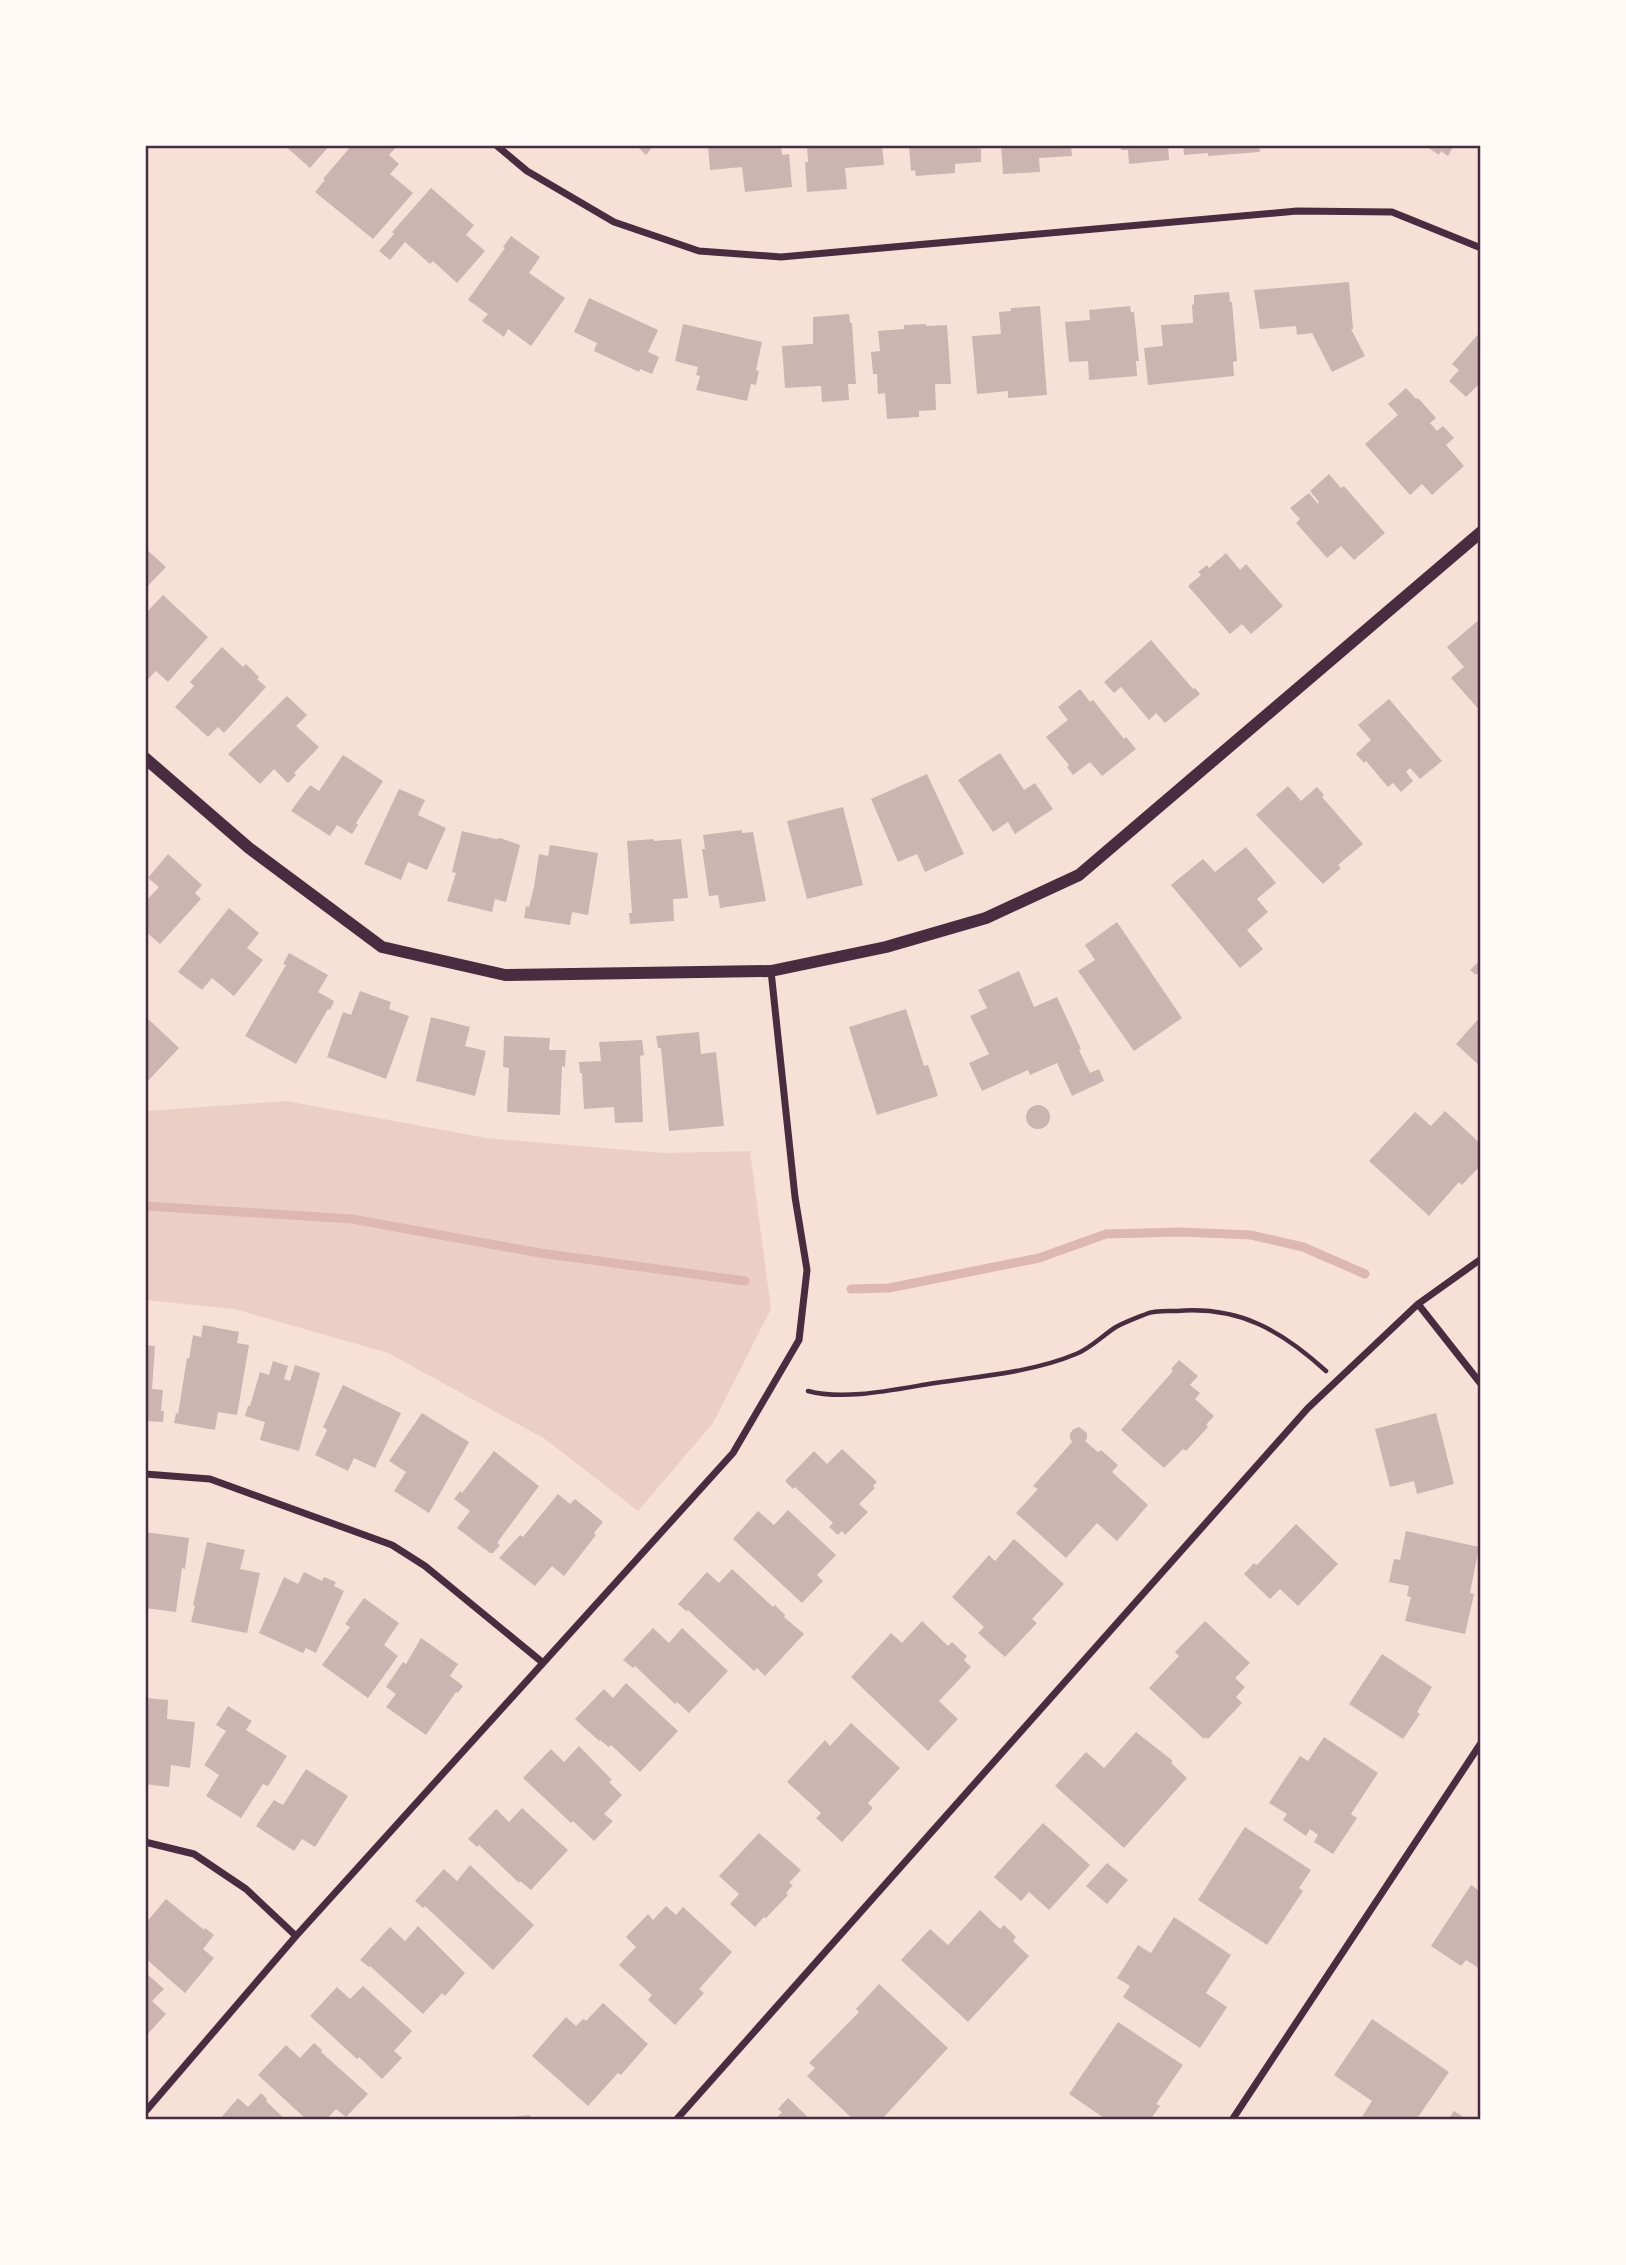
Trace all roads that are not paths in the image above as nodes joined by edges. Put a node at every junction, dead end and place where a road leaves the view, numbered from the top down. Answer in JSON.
{"nodes":[{"id":1,"x":496,"y":145,"type":"edge"},
{"id":2,"x":1480,"y":245,"type":"edge"},
{"id":3,"x":1481,"y":532,"type":"edge"},
{"id":4,"x":145,"y":758,"type":"edge"},
{"id":5,"x":771,"y":971,"type":"junction"},
{"id":6,"x":1481,"y":1259,"type":"edge"},
{"id":7,"x":1418,"y":1304,"type":"junction"},
{"id":8,"x":1481,"y":1384,"type":"edge"},
{"id":9,"x":145,"y":1474,"type":"edge"},
{"id":10,"x":542,"y":1662,"type":"junction"},
{"id":11,"x":1481,"y":1743,"type":"edge"},
{"id":12,"x":145,"y":1842,"type":"edge"},
{"id":13,"x":296,"y":1936,"type":"junction"},
{"id":14,"x":145,"y":2112,"type":"edge"},
{"id":15,"x":676,"y":2120,"type":"edge"},
{"id":16,"x":1232,"y":2120,"type":"edge"}],
"edges":[{"from":1,"to":2,"type":"street"},
{"from":3,"to":5,"type":"street"},
{"from":4,"to":5,"type":"street"},
{"from":5,"to":10,"type":"street"},
{"from":6,"to":7,"type":"street"},
{"from":7,"to":8,"type":"street"},
{"from":7,"to":15,"type":"street"},
{"from":9,"to":10,"type":"street"},
{"from":10,"to":13,"type":"street"},
{"from":11,"to":16,"type":"street"},
{"from":12,"to":13,"type":"street"},
{"from":13,"to":14,"type":"street"}]}
